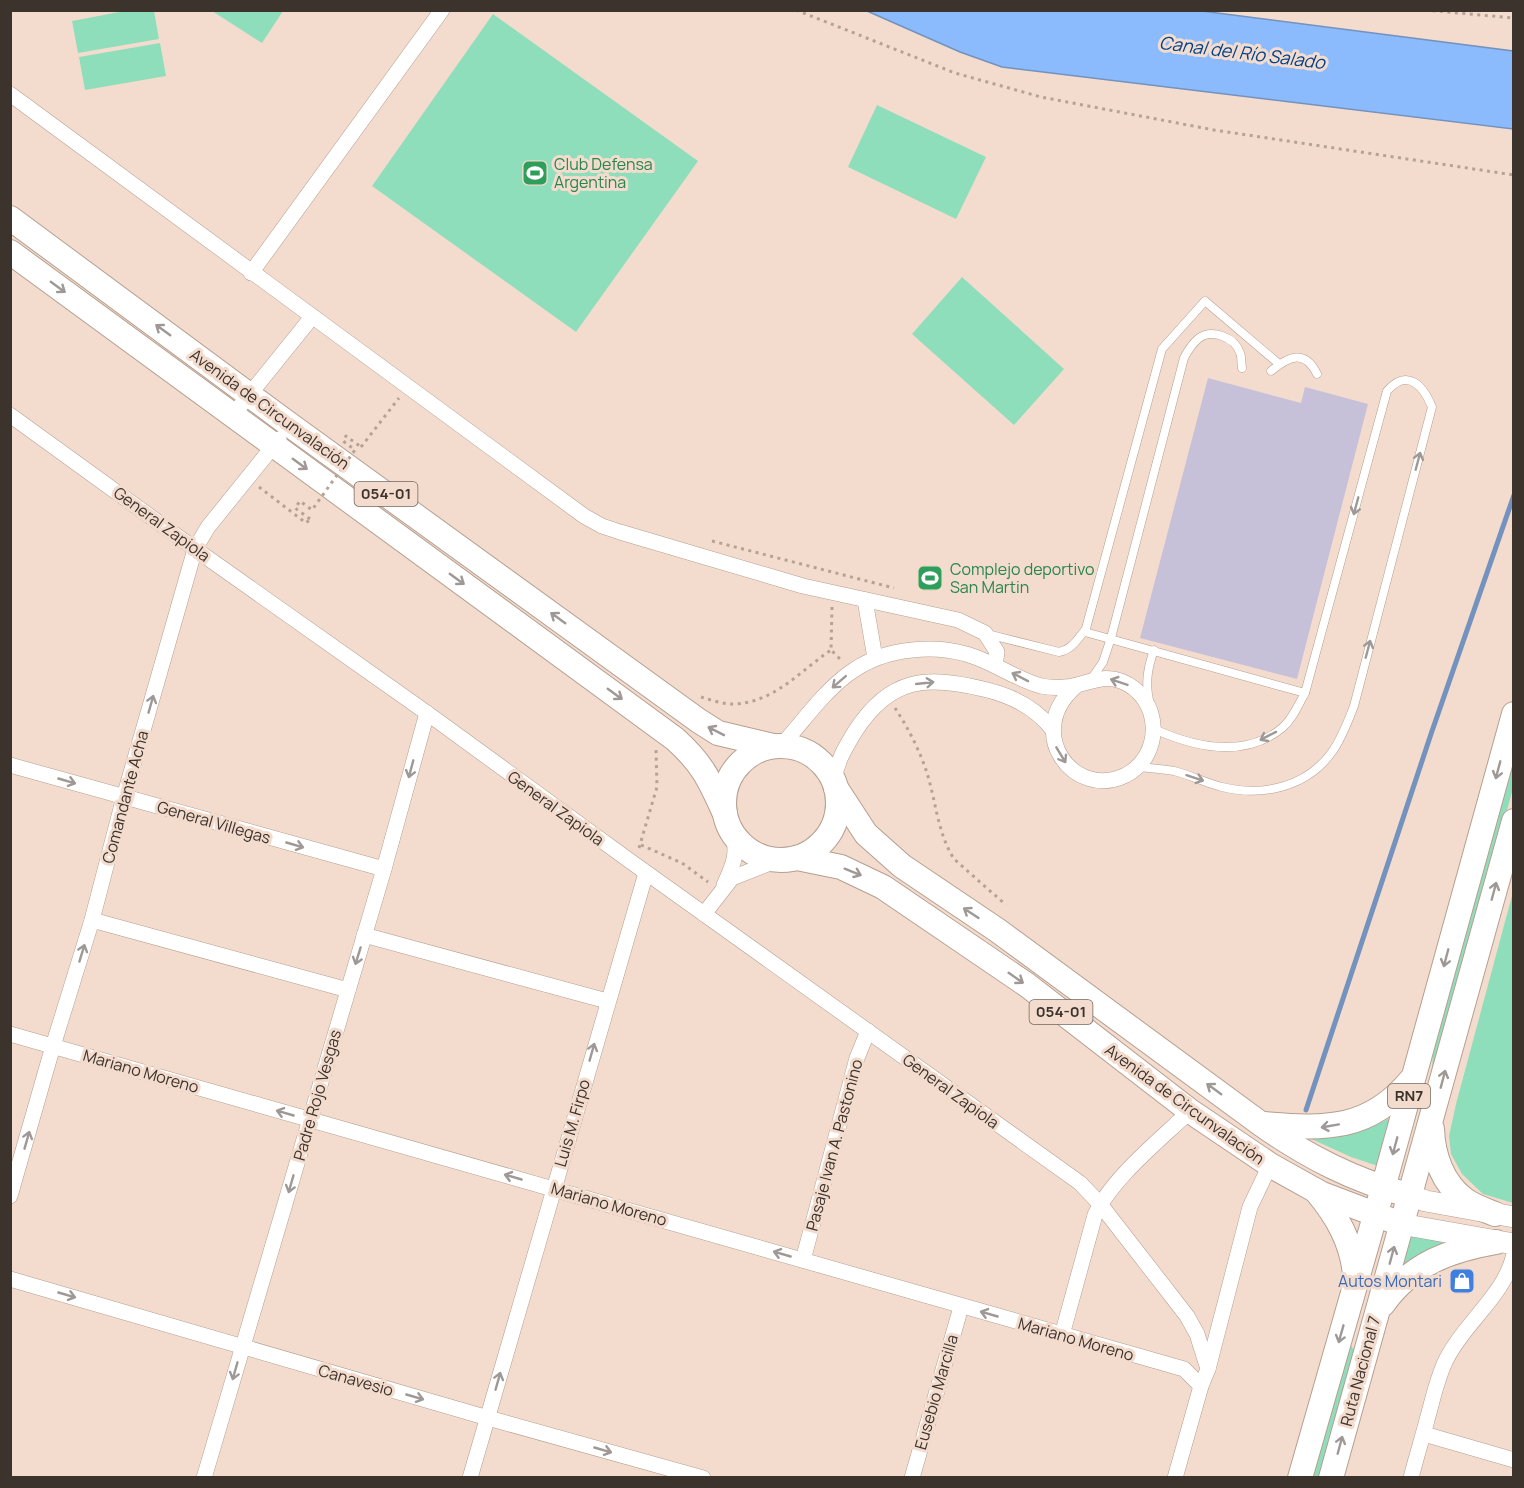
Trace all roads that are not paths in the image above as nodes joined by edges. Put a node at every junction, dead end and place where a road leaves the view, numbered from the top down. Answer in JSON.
{"nodes":[{"id":1,"x":442,"y":10,"type":"edge"},
{"id":2,"x":10,"y":94,"type":"edge"},
{"id":3,"x":10,"y":218,"type":"edge"},
{"id":4,"x":10,"y":252,"type":"edge"},
{"id":5,"x":251,"y":273,"type":"junction"},
{"id":6,"x":312,"y":317,"type":"junction"},
{"id":7,"x":1279,"y":364,"type":"junction"},
{"id":8,"x":1242,"y":368,"type":"dead end"},
{"id":9,"x":1271,"y":371,"type":"dead end"},
{"id":10,"x":1317,"y":374,"type":"dead end"},
{"id":11,"x":249,"y":393,"type":"junction"},
{"id":12,"x":10,"y":414,"type":"edge"},
{"id":13,"x":233,"y":415,"type":"junction"},
{"id":14,"x":290,"y":425,"type":"junction"},
{"id":15,"x":274,"y":446,"type":"junction"},
{"id":16,"x":195,"y":549,"type":"junction"},
{"id":17,"x":865,"y":600,"type":"junction"},
{"id":18,"x":1086,"y":629,"type":"junction"},
{"id":19,"x":985,"y":633,"type":"junction"},
{"id":20,"x":1111,"y":638,"type":"junction"},
{"id":21,"x":1154,"y":650,"type":"junction"},
{"id":22,"x":875,"y":658,"type":"junction"},
{"id":23,"x":995,"y":665,"type":"junction"},
{"id":24,"x":1083,"y":683,"type":"junction"},
{"id":25,"x":1305,"y":693,"type":"junction"},
{"id":26,"x":427,"y":713,"type":"junction"},
{"id":27,"x":1514,"y":714,"type":"edge"},
{"id":28,"x":1153,"y":721,"type":"junction"},
{"id":29,"x":1053,"y":730,"type":"junction"},
{"id":30,"x":777,"y":746,"type":"junction"},
{"id":31,"x":10,"y":765,"type":"edge"},
{"id":32,"x":1137,"y":767,"type":"junction"},
{"id":33,"x":835,"y":784,"type":"junction"},
{"id":34,"x":124,"y":797,"type":"junction"},
{"id":35,"x":1514,"y":821,"type":"edge"},
{"id":36,"x":729,"y":823,"type":"junction"},
{"id":37,"x":787,"y":859,"type":"junction"},
{"id":38,"x":384,"y":869,"type":"junction"},
{"id":39,"x":646,"y":873,"type":"junction"},
{"id":40,"x":721,"y":890,"type":"junction"},
{"id":41,"x":704,"y":914,"type":"junction"},
{"id":42,"x":92,"y":920,"type":"junction"},
{"id":43,"x":364,"y":935,"type":"junction"},
{"id":44,"x":348,"y":990,"type":"junction"},
{"id":45,"x":607,"y":1001,"type":"junction"},
{"id":46,"x":868,"y":1031,"type":"junction"},
{"id":47,"x":10,"y":1034,"type":"edge"},
{"id":48,"x":53,"y":1046,"type":"junction"},
{"id":49,"x":1414,"y":1077,"type":"junction"},
{"id":50,"x":1190,"y":1111,"type":"junction"},
{"id":51,"x":310,"y":1119,"type":"junction"},
{"id":52,"x":1431,"y":1122,"type":"junction"},
{"id":53,"x":1261,"y":1124,"type":"junction"},
{"id":54,"x":1270,"y":1165,"type":"junction"},
{"id":55,"x":553,"y":1188,"type":"junction"},
{"id":56,"x":1383,"y":1188,"type":"junction"},
{"id":57,"x":1315,"y":1189,"type":"junction"},
{"id":58,"x":1408,"y":1195,"type":"junction"},
{"id":59,"x":10,"y":1196,"type":"edge"},
{"id":60,"x":1100,"y":1204,"type":"junction"},
{"id":61,"x":1374,"y":1215,"type":"junction"},
{"id":62,"x":1504,"y":1216,"type":"edge"},
{"id":63,"x":1401,"y":1224,"type":"junction"},
{"id":64,"x":1508,"y":1246,"type":"edge"},
{"id":65,"x":803,"y":1260,"type":"junction"},
{"id":66,"x":10,"y":1279,"type":"edge"},
{"id":67,"x":1356,"y":1282,"type":"junction"},
{"id":68,"x":961,"y":1307,"type":"junction"},
{"id":69,"x":1376,"y":1316,"type":"junction"},
{"id":70,"x":1062,"y":1335,"type":"junction"},
{"id":71,"x":242,"y":1347,"type":"junction"},
{"id":72,"x":1208,"y":1369,"type":"junction"},
{"id":73,"x":1201,"y":1386,"type":"junction"},
{"id":74,"x":488,"y":1418,"type":"junction"},
{"id":75,"x":1424,"y":1434,"type":"junction"},
{"id":76,"x":1512,"y":1458,"type":"edge"},
{"id":77,"x":204,"y":1478,"type":"edge"},
{"id":78,"x":470,"y":1478,"type":"edge"},
{"id":79,"x":703,"y":1478,"type":"edge"},
{"id":80,"x":912,"y":1478,"type":"edge"},
{"id":81,"x":1175,"y":1478,"type":"edge"},
{"id":82,"x":1300,"y":1478,"type":"edge"},
{"id":83,"x":1331,"y":1478,"type":"edge"},
{"id":84,"x":1411,"y":1478,"type":"edge"}],
"edges":[{"from":1,"to":5,"type":"street"},
{"from":2,"to":5,"type":"street"},
{"from":11,"to":3,"type":"highway","name":"Avenida de Circunvalación","number":"054-01","one_way":true},
{"from":4,"to":13,"type":"highway","name":"Avenida de Circunvalación","number":"054-01","one_way":true},
{"from":5,"to":6,"type":"street"},
{"from":6,"to":11,"type":"street"},
{"from":6,"to":17,"type":"street"},
{"from":7,"to":9,"type":"lane"},
{"from":7,"to":10,"type":"lane"},
{"from":7,"to":18,"type":"lane"},
{"from":8,"to":20,"type":"lane"},
{"from":11,"to":13,"type":"street"},
{"from":11,"to":14,"type":"highway","name":"Avenida de Circunvalación","number":"054-01"},
{"from":12,"to":16,"type":"street","name":"General Zapiola"},
{"from":13,"to":15,"type":"highway","name":"Avenida de Circunvalación","number":"054-01"},
{"from":14,"to":15,"type":"street","name":"Comandante Acha"},
{"from":30,"to":14,"type":"highway","name":"Avenida de Circunvalación","number":"054-01","one_way":true},
{"from":15,"to":16,"type":"street","name":"Comandante Acha"},
{"from":15,"to":36,"type":"highway","name":"Avenida de Circunvalación","number":"054-01","one_way":true},
{"from":16,"to":26,"type":"street","name":"General Zapiola"},
{"from":34,"to":16,"type":"street","name":"Comandante Acha","one_way":true},
{"from":17,"to":19,"type":"street"},
{"from":17,"to":22,"type":"street"},
{"from":18,"to":19,"type":"lane"},
{"from":18,"to":20,"type":"lane"},
{"from":19,"to":23,"type":"street"},
{"from":20,"to":21,"type":"lane"},
{"from":20,"to":24,"type":"lane"},
{"from":21,"to":25,"type":"lane"},
{"from":21,"to":28,"type":"lane"},
{"from":22,"to":23,"type":"street"},
{"from":22,"to":30,"type":"street","one_way":true},
{"from":24,"to":23,"type":"street","one_way":true},
{"from":28,"to":24,"type":"street","one_way":true},
{"from":24,"to":29,"type":"street"},
{"from":25,"to":28,"type":"lane","one_way":true},
{"from":32,"to":25,"type":"lane","one_way":true},
{"from":26,"to":38,"type":"street","name":"Padre Rojo Vesgas","one_way":true},
{"from":26,"to":39,"type":"street","name":"General Zapiola"},
{"from":27,"to":49,"type":"highway","number":"RN7","one_way":true},
{"from":28,"to":32,"type":"street"},
{"from":29,"to":32,"type":"street","one_way":true},
{"from":33,"to":29,"type":"street","one_way":true},
{"from":30,"to":33,"type":"highway","name":"Avenida de Circunvalación","number":"054-01"},
{"from":30,"to":36,"type":"highway"},
{"from":31,"to":34,"type":"street","name":"General Villegas","one_way":true},
{"from":33,"to":37,"type":"highway"},
{"from":53,"to":33,"type":"highway","name":"Avenida de Circunvalación","number":"054-01","one_way":true},
{"from":34,"to":38,"type":"street","name":"General Villegas","one_way":true},
{"from":34,"to":42,"type":"street","name":"Comandante Acha"},
{"from":52,"to":35,"type":"highway","number":"RN7","one_way":true},
{"from":36,"to":37,"type":"highway","name":"Avenida de Circunvalación","number":"054-01"},
{"from":36,"to":40,"type":"street"},
{"from":37,"to":40,"type":"street"},
{"from":37,"to":50,"type":"highway","name":"Avenida de Circunvalación","number":"054-01","one_way":true},
{"from":38,"to":43,"type":"street","name":"Padre Rojo Vesgas"},
{"from":39,"to":41,"type":"street","name":"General Zapiola"},
{"from":39,"to":45,"type":"street","name":"Luis M. Firpo"},
{"from":40,"to":41,"type":"street"},
{"from":41,"to":46,"type":"street","name":"General Zapiola"},
{"from":42,"to":44,"type":"street"},
{"from":48,"to":42,"type":"street","name":"Comandante Acha","one_way":true},
{"from":43,"to":44,"type":"street","name":"Padre Rojo Vesgas","one_way":true},
{"from":43,"to":45,"type":"street"},
{"from":44,"to":51,"type":"street","name":"Padre Rojo Vesgas"},
{"from":55,"to":45,"type":"street","name":"Luis M. Firpo","one_way":true},
{"from":46,"to":60,"type":"street","name":"General Zapiola"},
{"from":46,"to":65,"type":"street","name":"Pasaje Ivan A. Pastonino"},
{"from":47,"to":48,"type":"street","name":"Mariano Moreno"},
{"from":51,"to":48,"type":"street","name":"Mariano Moreno","one_way":true},
{"from":59,"to":48,"type":"street","name":"Comandante Acha","one_way":true},
{"from":49,"to":53,"type":"highway","one_way":true},
{"from":49,"to":56,"type":"highway","number":"RN7","one_way":true},
{"from":50,"to":54,"type":"highway","name":"Avenida de Circunvalación","number":"054-01"},
{"from":50,"to":60,"type":"street"},
{"from":55,"to":51,"type":"street","name":"Mariano Moreno","one_way":true},
{"from":51,"to":71,"type":"street","name":"Padre Rojo Vesgas","one_way":true},
{"from":52,"to":58,"type":"highway","number":"RN7"},
{"from":52,"to":62,"type":"highway"},
{"from":53,"to":56,"type":"highway","name":"Avenida de Circunvalación","number":"054-01"},
{"from":54,"to":57,"type":"highway","name":"Avenida de Circunvalación","number":"054-01"},
{"from":54,"to":72,"type":"street"},
{"from":65,"to":55,"type":"street","name":"Mariano Moreno","one_way":true},
{"from":74,"to":55,"type":"street","name":"Luis M. Firpo","one_way":true},
{"from":56,"to":58,"type":"highway","name":"Avenida de Circunvalación","number":"054-01"},
{"from":56,"to":61,"type":"highway","number":"RN7"},
{"from":57,"to":61,"type":"highway","name":"Avenida de Circunvalación","number":"054-01"},
{"from":57,"to":67,"type":"highway"},
{"from":58,"to":62,"type":"main road","number":"054-01"},
{"from":58,"to":63,"type":"highway","name":"Ruta Nacional 7","number":"RN7"},
{"from":60,"to":70,"type":"street"},
{"from":60,"to":72,"type":"street","name":"General Zapiola"},
{"from":61,"to":63,"type":"highway","name":"Avenida de Circunvalación","number":"054-01"},
{"from":61,"to":67,"type":"highway","number":"RN7"},
{"from":63,"to":64,"type":"main road","number":"054-01"},
{"from":69,"to":63,"type":"highway","name":"Ruta Nacional 7","number":"RN7","one_way":true},
{"from":64,"to":69,"type":"highway"},
{"from":64,"to":75,"type":"street"},
{"from":65,"to":68,"type":"street","name":"Mariano Moreno"},
{"from":66,"to":71,"type":"street","name":"Canavesio","one_way":true},
{"from":67,"to":82,"type":"highway","number":"RN7","one_way":true},
{"from":70,"to":68,"type":"street","name":"Mariano Moreno","one_way":true},
{"from":68,"to":80,"type":"street","name":"Eusebio Marcilla"},
{"from":83,"to":69,"type":"highway","name":"Ruta Nacional 7","number":"RN7","one_way":true},
{"from":70,"to":73,"type":"street","name":"Mariano Moreno"},
{"from":71,"to":74,"type":"street","name":"Canavesio","one_way":true},
{"from":71,"to":77,"type":"street","name":"Padre Rojo Vesgas","one_way":true},
{"from":72,"to":73,"type":"street"},
{"from":73,"to":81,"type":"street"},
{"from":74,"to":78,"type":"street","name":"Luis M. Firpo"},
{"from":74,"to":79,"type":"street","name":"Canavesio","one_way":true},
{"from":75,"to":76,"type":"street"},
{"from":75,"to":84,"type":"street"}]}
